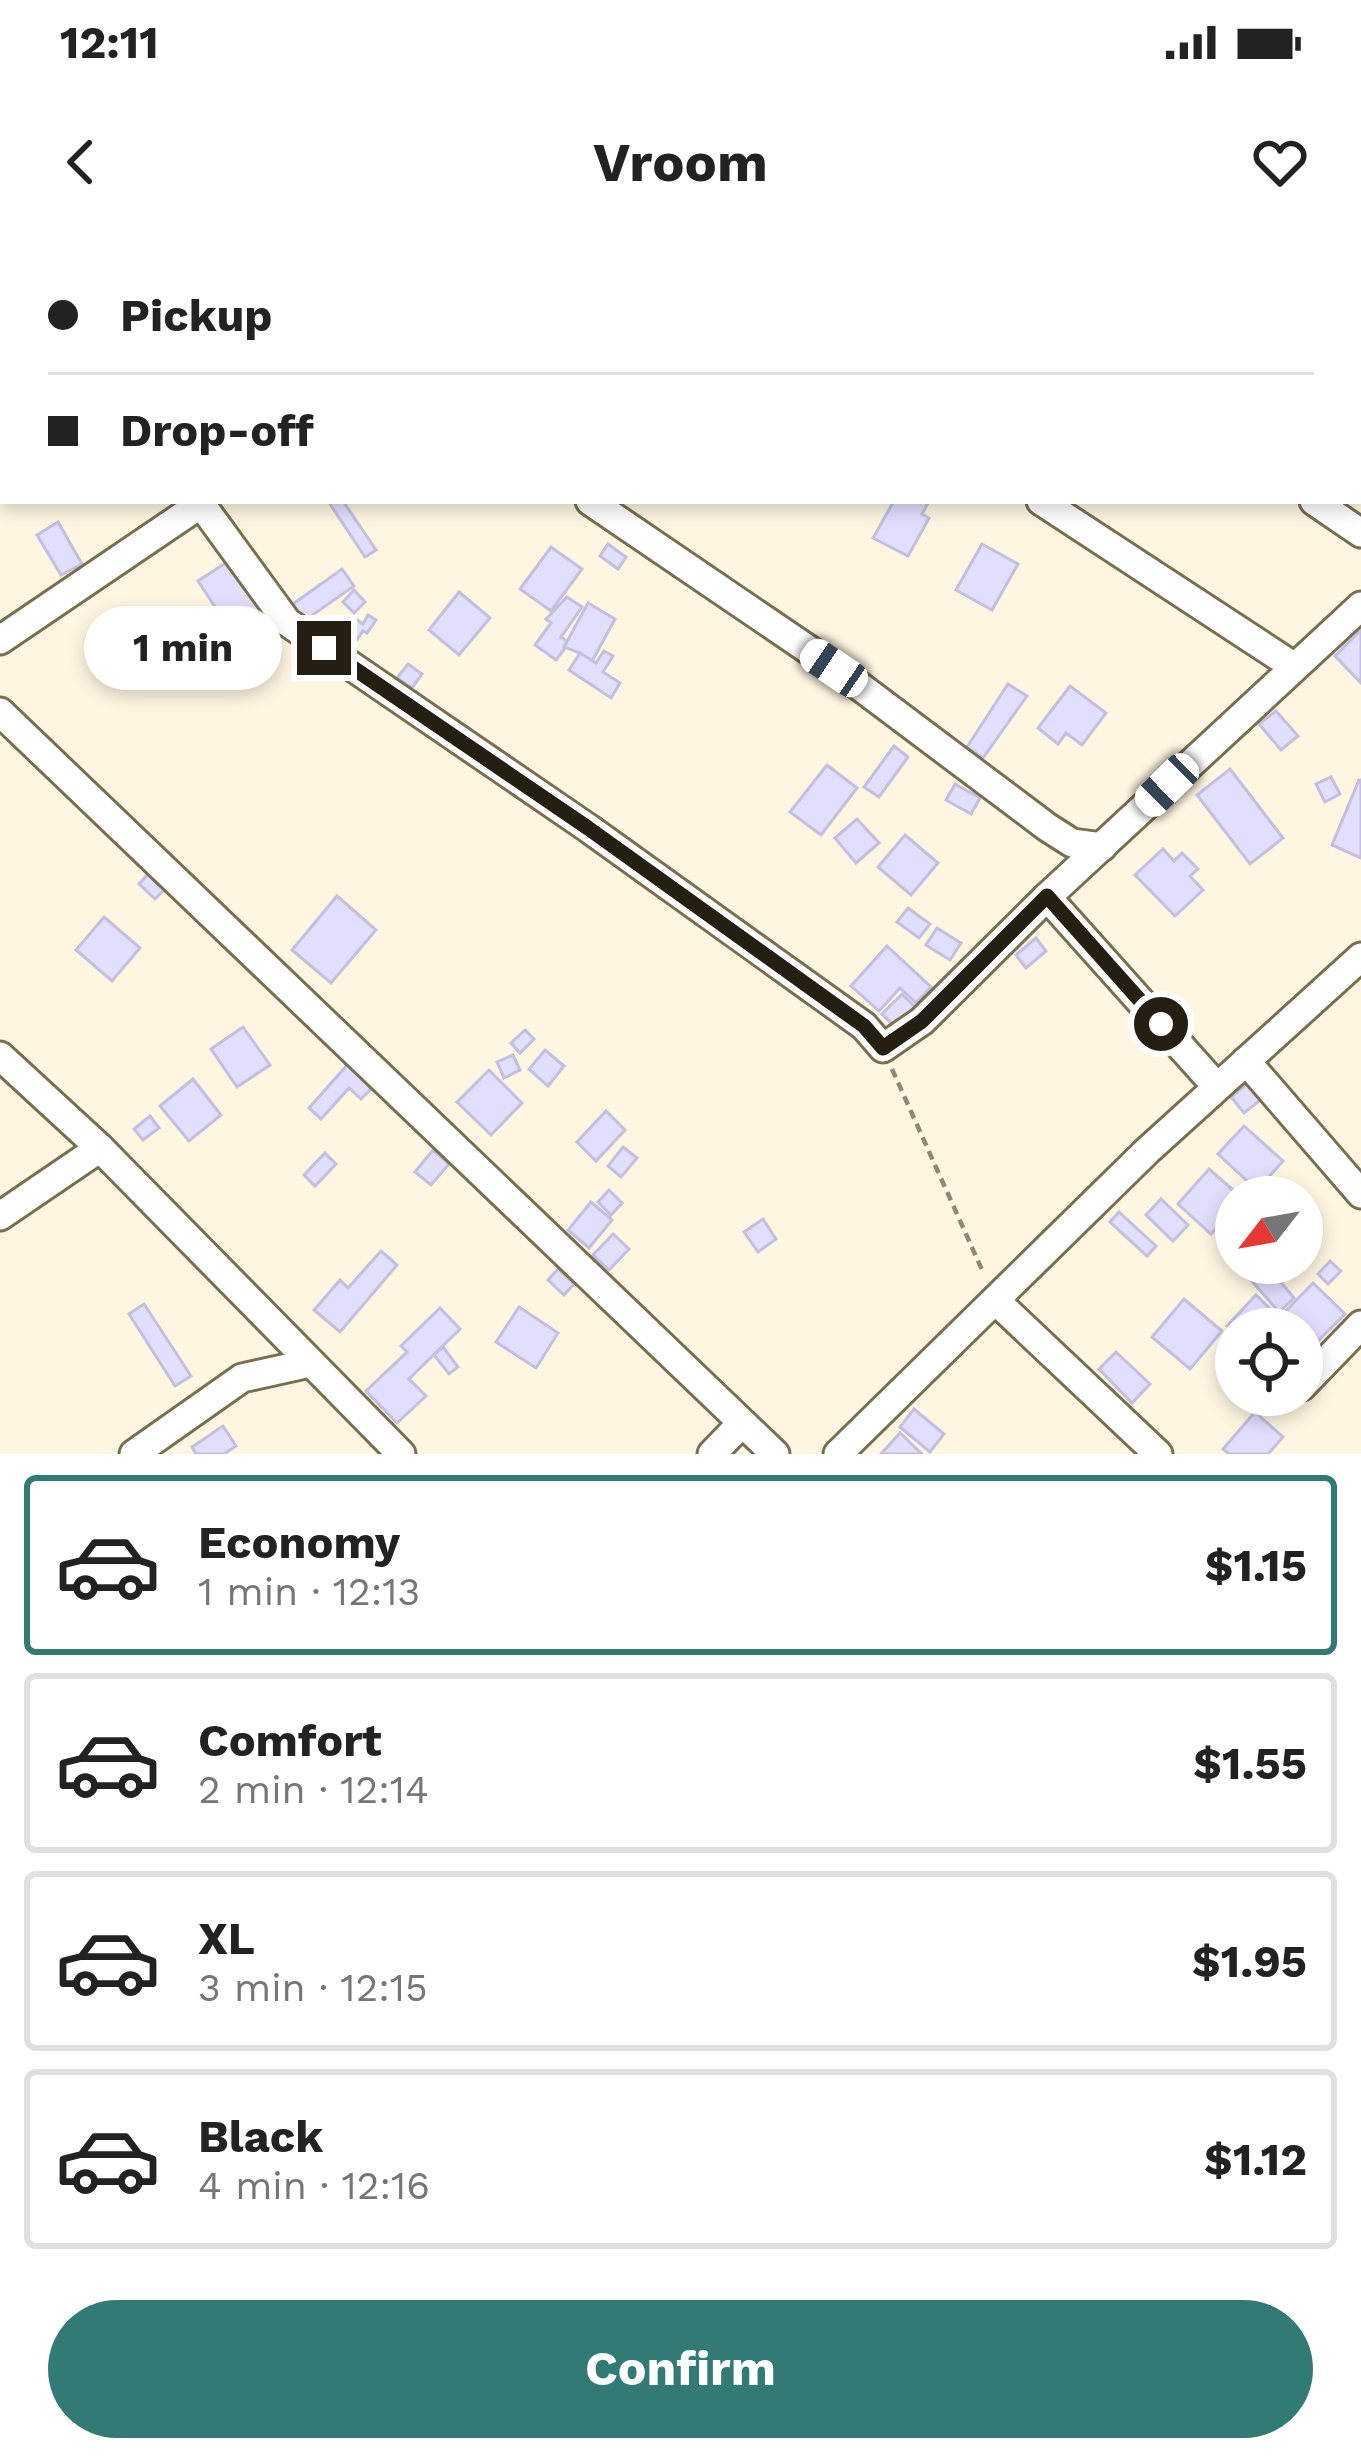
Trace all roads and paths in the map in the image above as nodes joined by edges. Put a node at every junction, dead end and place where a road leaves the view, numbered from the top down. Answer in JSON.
{"nodes":[{"id":1,"x":200,"y":504,"type":"edge"},
{"id":2,"x":204,"y":504,"type":"edge"},
{"id":3,"x":594,"y":504,"type":"edge"},
{"id":4,"x":1046,"y":504,"type":"edge"},
{"id":5,"x":1318,"y":504,"type":"edge"},
{"id":6,"x":1361,"y":533,"type":"edge"},
{"id":7,"x":1361,"y":606,"type":"edge"},
{"id":8,"x":0,"y":640,"type":"edge"},
{"id":9,"x":1293,"y":666,"type":"junction"},
{"id":10,"x":0,"y":712,"type":"edge"},
{"id":11,"x":1102,"y":848,"type":"junction"},
{"id":12,"x":1047,"y":896,"type":"junction"},
{"id":13,"x":1361,"y":957,"type":"edge"},
{"id":14,"x":883,"y":1048,"type":"junction"},
{"id":15,"x":0,"y":1056,"type":"edge"},
{"id":16,"x":1246,"y":1061,"type":"junction"},
{"id":17,"x":1217,"y":1088,"type":"junction"},
{"id":18,"x":100,"y":1148,"type":"junction"},
{"id":19,"x":1361,"y":1194,"type":"edge"},
{"id":20,"x":0,"y":1216,"type":"edge"},
{"id":21,"x":996,"y":1301,"type":"junction"},
{"id":22,"x":1361,"y":1325,"type":"edge"},
{"id":23,"x":310,"y":1364,"type":"junction"},
{"id":24,"x":1323,"y":1365,"type":"edge"},
{"id":25,"x":741,"y":1424,"type":"junction"},
{"id":26,"x":134,"y":1454,"type":"edge"},
{"id":27,"x":400,"y":1454,"type":"edge"},
{"id":28,"x":712,"y":1454,"type":"edge"},
{"id":29,"x":775,"y":1454,"type":"edge"},
{"id":30,"x":838,"y":1454,"type":"edge"},
{"id":31,"x":1158,"y":1454,"type":"edge"}],
"edges":[{"from":1,"to":8,"type":"street"},
{"from":2,"to":14,"type":"street"},
{"from":3,"to":11,"type":"street"},
{"from":4,"to":9,"type":"street"},
{"from":5,"to":6,"type":"street"},
{"from":7,"to":9,"type":"street"},
{"from":9,"to":11,"type":"street"},
{"from":10,"to":25,"type":"street"},
{"from":11,"to":12,"type":"street"},
{"from":12,"to":14,"type":"street"},
{"from":12,"to":17,"type":"street"},
{"from":13,"to":16,"type":"street"},
{"from":14,"to":21,"type":"path"},
{"from":15,"to":18,"type":"street"},
{"from":16,"to":17,"type":"street"},
{"from":16,"to":19,"type":"street"},
{"from":17,"to":21,"type":"street"},
{"from":18,"to":20,"type":"street"},
{"from":18,"to":23,"type":"street"},
{"from":21,"to":30,"type":"street"},
{"from":21,"to":31,"type":"street"},
{"from":22,"to":24,"type":"street"},
{"from":23,"to":26,"type":"street"},
{"from":23,"to":27,"type":"street"},
{"from":25,"to":28,"type":"street"},
{"from":25,"to":29,"type":"street"}]}
